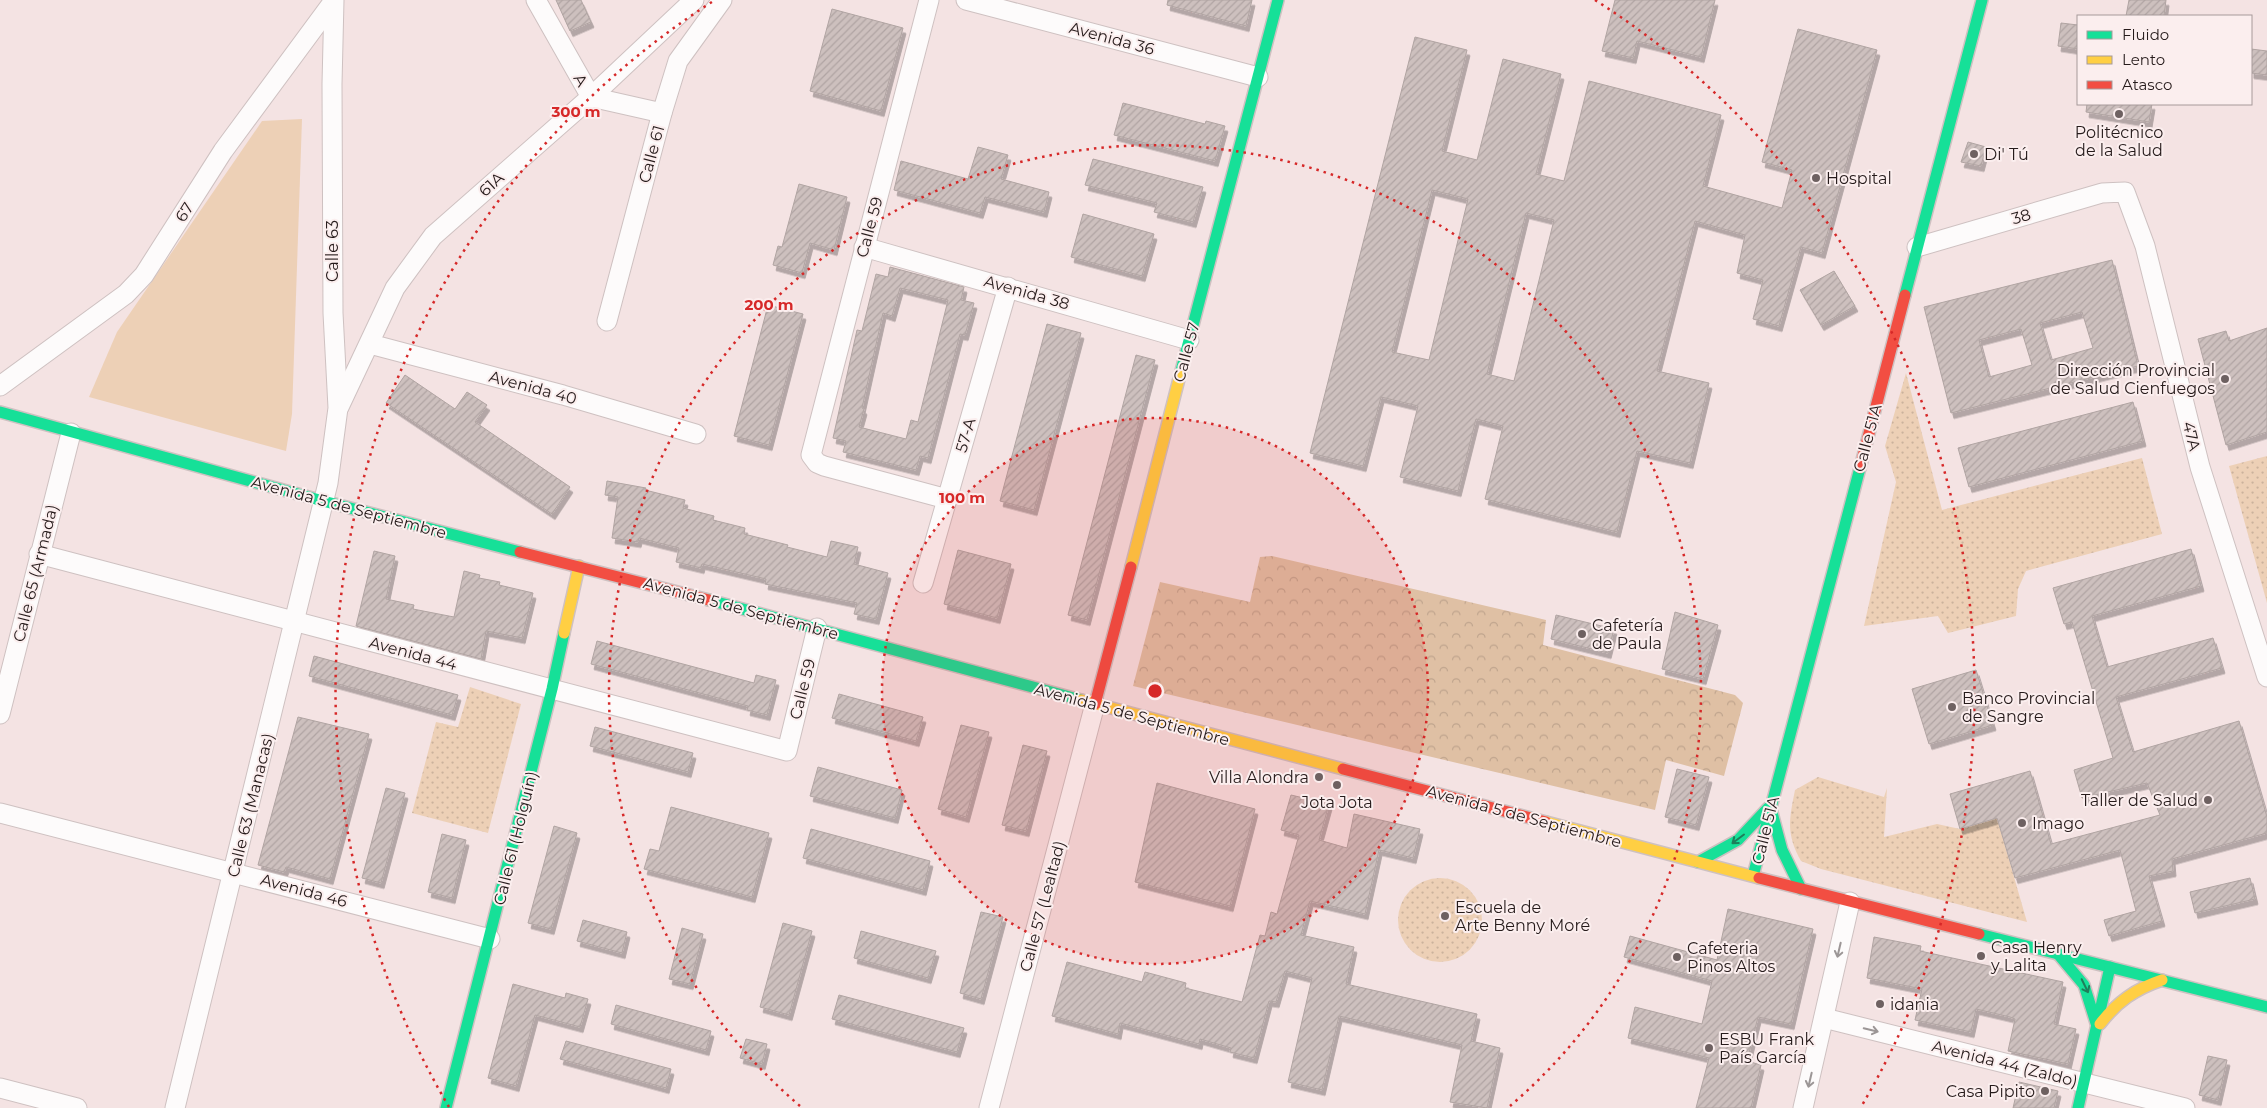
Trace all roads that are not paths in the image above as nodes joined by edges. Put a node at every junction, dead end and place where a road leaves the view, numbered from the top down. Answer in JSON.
{"nodes":[{"id":1,"x":536,"y":0,"type":"edge"},
{"id":2,"x":722,"y":0,"type":"edge"},
{"id":3,"x":929,"y":0,"type":"edge"},
{"id":4,"x":966,"y":0,"type":"edge"},
{"id":5,"x":1278,"y":0,"type":"edge"},
{"id":6,"x":1982,"y":0,"type":"edge"},
{"id":7,"x":333,"y":1,"type":"edge"},
{"id":8,"x":689,"y":2,"type":"edge"},
{"id":9,"x":1258,"y":77,"type":"junction"},
{"id":10,"x":591,"y":97,"type":"junction"},
{"id":11,"x":662,"y":113,"type":"junction"},
{"id":12,"x":2125,"y":192,"type":"joint"},
{"id":13,"x":864,"y":246,"type":"junction"},
{"id":14,"x":1917,"y":246,"type":"junction"},
{"id":15,"x":1008,"y":286,"type":"junction"},
{"id":16,"x":607,"y":321,"type":"dead end"},
{"id":17,"x":1189,"y":340,"type":"junction"},
{"id":18,"x":370,"y":344,"type":"junction"},
{"id":19,"x":0,"y":386,"type":"edge"},
{"id":20,"x":338,"y":408,"type":"junction"},
{"id":21,"x":0,"y":412,"type":"edge"},
{"id":22,"x":71,"y":432,"type":"junction"},
{"id":23,"x":696,"y":434,"type":"dead end"},
{"id":24,"x":947,"y":500,"type":"junction"},
{"id":25,"x":323,"y":501,"type":"junction"},
{"id":26,"x":39,"y":554,"type":"junction"},
{"id":27,"x":579,"y":566,"type":"junction"},
{"id":28,"x":923,"y":583,"type":"dead end"},
{"id":29,"x":295,"y":621,"type":"junction"},
{"id":30,"x":817,"y":628,"type":"junction"},
{"id":31,"x":2267,"y":677,"type":"edge"},
{"id":32,"x":552,"y":689,"type":"junction"},
{"id":33,"x":1095,"y":704,"type":"junction"},
{"id":34,"x":0,"y":714,"type":"edge"},
{"id":35,"x":788,"y":751,"type":"joint"},
{"id":36,"x":1770,"y":806,"type":"junction"},
{"id":37,"x":0,"y":813,"type":"edge"},
{"id":38,"x":1698,"y":862,"type":"junction"},
{"id":39,"x":234,"y":872,"type":"junction"},
{"id":40,"x":1753,"y":876,"type":"junction"},
{"id":41,"x":1801,"y":889,"type":"junction"},
{"id":42,"x":1850,"y":902,"type":"junction"},
{"id":43,"x":490,"y":939,"type":"junction"},
{"id":44,"x":2058,"y":954,"type":"junction"},
{"id":45,"x":2110,"y":968,"type":"junction"},
{"id":46,"x":2162,"y":980,"type":"junction"},
{"id":47,"x":2267,"y":1007,"type":"edge"},
{"id":48,"x":1824,"y":1018,"type":"junction"},
{"id":49,"x":2097,"y":1027,"type":"junction"},
{"id":50,"x":2085,"y":1082,"type":"junction"},
{"id":51,"x":0,"y":1088,"type":"edge"},
{"id":52,"x":77,"y":1108,"type":"edge"},
{"id":53,"x":175,"y":1108,"type":"edge"},
{"id":54,"x":446,"y":1108,"type":"edge"},
{"id":55,"x":988,"y":1108,"type":"edge"},
{"id":56,"x":1803,"y":1108,"type":"edge"},
{"id":57,"x":2078,"y":1108,"type":"edge"},
{"id":58,"x":2185,"y":1108,"type":"edge"}],
"edges":[{"from":1,"to":10,"type":"street","name":"A"},
{"from":2,"to":11,"type":"street","name":"Calle 61"},
{"from":3,"to":13,"type":"street","name":"Calle 59"},
{"from":4,"to":9,"type":"street","name":"Avenida 36"},
{"from":5,"to":9,"type":"main road","name":"Calle 57"},
{"from":6,"to":14,"type":"main road","name":"Calle 51A"},
{"from":7,"to":19,"type":"street","name":"67"},
{"from":7,"to":20,"type":"street","name":"Calle 63"},
{"from":8,"to":10,"type":"street","name":"61A"},
{"from":9,"to":17,"type":"main road","name":"Calle 57"},
{"from":10,"to":11,"type":"street","name":"A"},
{"from":10,"to":18,"type":"street","name":"61A"},
{"from":11,"to":16,"type":"street","name":"Calle 61"},
{"from":12,"to":14,"type":"street","name":"38"},
{"from":12,"to":31,"type":"street","name":"47A"},
{"from":13,"to":15,"type":"street","name":"Avenida 38"},
{"from":13,"to":24,"type":"street","name":"Calle 59"},
{"from":14,"to":36,"type":"main road","name":"Calle 51A"},
{"from":15,"to":17,"type":"street","name":"Avenida 38"},
{"from":15,"to":24,"type":"street","name":"57-A"},
{"from":17,"to":33,"type":"main road","name":"Calle 57"},
{"from":18,"to":20,"type":"street","name":"61A"},
{"from":18,"to":23,"type":"street","name":"Avenida 40"},
{"from":20,"to":25,"type":"street","name":"Calle 63"},
{"from":21,"to":22,"type":"main road","name":"Avenida 5 de Septiembre"},
{"from":22,"to":25,"type":"main road","name":"Avenida 5 de Septiembre"},
{"from":22,"to":26,"type":"street","name":"Calle 65 (Armada)"},
{"from":24,"to":28,"type":"street","name":"57-A"},
{"from":25,"to":27,"type":"main road","name":"Avenida 5 de Septiembre"},
{"from":25,"to":29,"type":"street","name":"Calle 63 (Manacas)"},
{"from":26,"to":29,"type":"street","name":"Avenida 44"},
{"from":26,"to":34,"type":"street","name":"Calle 65 (Armada)"},
{"from":27,"to":30,"type":"main road","name":"Avenida 5 de Septiembre"},
{"from":27,"to":32,"type":"main road","name":"Calle 61 (Holguín)"},
{"from":29,"to":32,"type":"street","name":"Avenida 44"},
{"from":29,"to":39,"type":"street","name":"Calle 63 (Manacas)"},
{"from":30,"to":33,"type":"main road","name":"Avenida 5 de Septiembre"},
{"from":30,"to":35,"type":"street","name":"Calle 59"},
{"from":32,"to":35,"type":"street","name":"Avenida 44"},
{"from":32,"to":43,"type":"main road","name":"Calle 61 (Holguín)"},
{"from":33,"to":38,"type":"main road","name":"Avenida 5 de Septiembre"},
{"from":33,"to":55,"type":"street","name":"Calle 57 (Lealtad)"},
{"from":36,"to":38,"type":"main road","one_way":true},
{"from":36,"to":40,"type":"main road","name":"Calle 51A"},
{"from":36,"to":41,"type":"main road"},
{"from":37,"to":39,"type":"street","name":"Avenida 46"},
{"from":38,"to":40,"type":"main road","name":"Avenida 5 de Septiembre"},
{"from":39,"to":43,"type":"street","name":"Avenida 46"},
{"from":39,"to":53,"type":"street","name":"Calle 63 (Manacas)"},
{"from":40,"to":41,"type":"main road","name":"Avenida 5 de Septiembre"},
{"from":41,"to":42,"type":"main road","name":"Avenida 5 de Septiembre"},
{"from":42,"to":44,"type":"main road","name":"Avenida 5 de Septiembre"},
{"from":42,"to":48,"type":"street","one_way":true},
{"from":43,"to":54,"type":"main road","name":"Calle 61 (Holguín)"},
{"from":44,"to":45,"type":"main road","name":"Avenida 5 de Septiembre"},
{"from":44,"to":49,"type":"main road","one_way":true},
{"from":45,"to":46,"type":"main road","name":"Avenida 5 de Septiembre"},
{"from":45,"to":49,"type":"main road"},
{"from":46,"to":47,"type":"main road","name":"Avenida 5 de Septiembre"},
{"from":46,"to":49,"type":"main road"},
{"from":48,"to":50,"type":"street","name":"Avenida 44 (Zaldo)","one_way":true},
{"from":48,"to":56,"type":"street","one_way":true},
{"from":49,"to":50,"type":"main road"},
{"from":50,"to":57,"type":"main road"},
{"from":50,"to":58,"type":"street","name":"Avenida 44 (Zaldo)"},
{"from":51,"to":52,"type":"street"}]}
